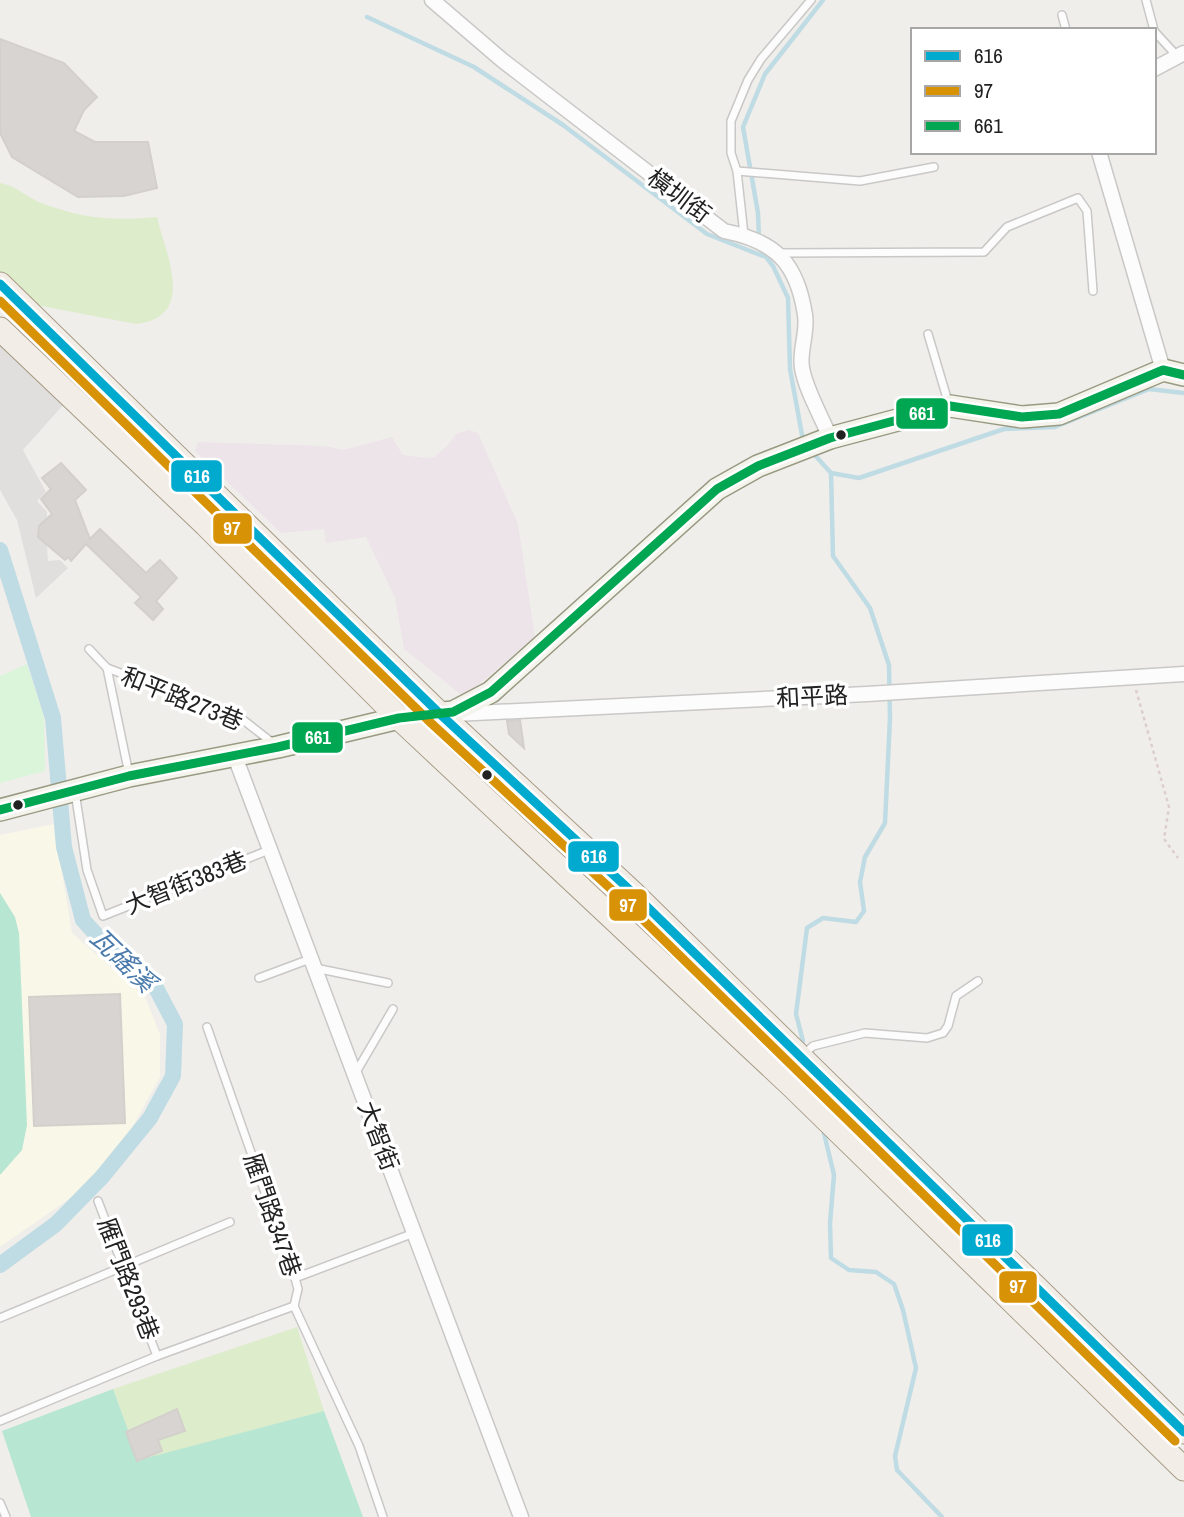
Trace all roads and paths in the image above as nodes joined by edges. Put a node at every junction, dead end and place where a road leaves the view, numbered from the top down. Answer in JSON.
{"nodes":[{"id":1,"x":432,"y":0,"type":"edge"},
{"id":2,"x":811,"y":0,"type":"edge"},
{"id":3,"x":1146,"y":0,"type":"edge"},
{"id":4,"x":1062,"y":15,"type":"dead end"},
{"id":5,"x":1065,"y":28,"type":"edge"},
{"id":6,"x":1153,"y":28,"type":"edge"},
{"id":7,"x":1156,"y":32,"type":"edge"},
{"id":8,"x":1181,"y":55,"type":"edge"},
{"id":9,"x":1156,"y":68,"type":"edge"},
{"id":10,"x":1101,"y":154,"type":"edge"},
{"id":11,"x":934,"y":167,"type":"dead end"},
{"id":12,"x":737,"y":171,"type":"junction"},
{"id":13,"x":749,"y":236,"type":"junction"},
{"id":14,"x":777,"y":250,"type":"junction"},
{"id":15,"x":0,"y":284,"type":"edge"},
{"id":16,"x":1093,"y":291,"type":"dead end"},
{"id":17,"x":0,"y":329,"type":"edge"},
{"id":18,"x":928,"y":334,"type":"dead end"},
{"id":19,"x":1163,"y":370,"type":"junction"},
{"id":20,"x":1184,"y":374,"type":"edge"},
{"id":21,"x":950,"y":405,"type":"junction"},
{"id":22,"x":830,"y":438,"type":"junction"},
{"id":23,"x":89,"y":649,"type":"dead end"},
{"id":24,"x":107,"y":668,"type":"junction"},
{"id":25,"x":1184,"y":674,"type":"edge"},
{"id":26,"x":1132,"y":677,"type":"junction"},
{"id":27,"x":440,"y":714,"type":"junction"},
{"id":28,"x":399,"y":718,"type":"junction"},
{"id":29,"x":278,"y":747,"type":"junction"},
{"id":30,"x":234,"y":754,"type":"junction"},
{"id":31,"x":129,"y":776,"type":"junction"},
{"id":32,"x":75,"y":792,"type":"junction"},
{"id":33,"x":0,"y":810,"type":"edge"},
{"id":34,"x":270,"y":850,"type":"junction"},
{"id":35,"x":1178,"y":858,"type":"dead end"},
{"id":36,"x":313,"y":963,"type":"junction"},
{"id":37,"x":259,"y":978,"type":"dead end"},
{"id":38,"x":978,"y":981,"type":"dead end"},
{"id":39,"x":388,"y":983,"type":"dead end"},
{"id":40,"x":393,"y":1009,"type":"dead end"},
{"id":41,"x":207,"y":1027,"type":"dead end"},
{"id":42,"x":802,"y":1056,"type":"junction"},
{"id":43,"x":355,"y":1075,"type":"junction"},
{"id":44,"x":793,"y":1087,"type":"junction"},
{"id":45,"x":98,"y":1201,"type":"dead end"},
{"id":46,"x":229,"y":1222,"type":"dead end"},
{"id":47,"x":414,"y":1233,"type":"junction"},
{"id":48,"x":125,"y":1267,"type":"junction"},
{"id":49,"x":295,"y":1278,"type":"junction"},
{"id":50,"x":294,"y":1306,"type":"junction"},
{"id":51,"x":0,"y":1318,"type":"edge"},
{"id":52,"x":158,"y":1356,"type":"junction"},
{"id":53,"x":0,"y":1420,"type":"edge"},
{"id":54,"x":1184,"y":1432,"type":"edge"},
{"id":55,"x":1184,"y":1469,"type":"edge"},
{"id":56,"x":0,"y":1503,"type":"edge"},
{"id":57,"x":6,"y":1517,"type":"edge"},
{"id":58,"x":383,"y":1517,"type":"edge"},
{"id":59,"x":521,"y":1517,"type":"edge"}],
"edges":[{"from":1,"to":13,"type":"street","name":"橫圳街"},
{"from":2,"to":12,"type":"lane"},
{"from":3,"to":6,"type":"lane"},
{"from":4,"to":5,"type":"lane"},
{"from":7,"to":8,"type":"lane"},
{"from":8,"to":9,"type":"street"},
{"from":10,"to":19,"type":"street"},
{"from":11,"to":12,"type":"lane"},
{"from":12,"to":13,"type":"lane"},
{"from":13,"to":14,"type":"street","name":"橫圳街"},
{"from":14,"to":16,"type":"lane"},
{"from":14,"to":22,"type":"street"},
{"from":15,"to":27,"type":"main road"},
{"from":17,"to":28,"type":"main road"},
{"from":18,"to":21,"type":"lane"},
{"from":19,"to":20,"type":"street"},
{"from":19,"to":21,"type":"street"},
{"from":21,"to":22,"type":"street"},
{"from":22,"to":27,"type":"street"},
{"from":23,"to":24,"type":"lane","name":"和平路273巷"},
{"from":24,"to":29,"type":"lane","name":"和平路273巷"},
{"from":24,"to":31,"type":"lane"},
{"from":25,"to":26,"type":"street","name":"和平路"},
{"from":26,"to":27,"type":"street","name":"和平路"},
{"from":26,"to":35,"type":"path"},
{"from":27,"to":28,"type":"street"},
{"from":27,"to":42,"type":"main road"},
{"from":28,"to":29,"type":"street"},
{"from":28,"to":44,"type":"main road"},
{"from":29,"to":30,"type":"street"},
{"from":30,"to":31,"type":"street"},
{"from":30,"to":34,"type":"street","name":"大智街"},
{"from":31,"to":32,"type":"street"},
{"from":32,"to":33,"type":"street"},
{"from":32,"to":34,"type":"lane","name":"大智街383巷"},
{"from":34,"to":36,"type":"street","name":"大智街"},
{"from":36,"to":37,"type":"lane"},
{"from":36,"to":39,"type":"lane"},
{"from":36,"to":43,"type":"street","name":"大智街"},
{"from":38,"to":42,"type":"lane"},
{"from":40,"to":43,"type":"lane"},
{"from":41,"to":49,"type":"lane","name":"雁門路347巷"},
{"from":42,"to":44,"type":"lane"},
{"from":42,"to":54,"type":"main road"},
{"from":43,"to":47,"type":"street","name":"大智街"},
{"from":44,"to":55,"type":"main road"},
{"from":45,"to":48,"type":"lane","name":"雁門路293巷"},
{"from":46,"to":48,"type":"lane"},
{"from":47,"to":49,"type":"lane"},
{"from":47,"to":59,"type":"street","name":"大智街"},
{"from":48,"to":51,"type":"lane"},
{"from":48,"to":52,"type":"lane","name":"雁門路293巷"},
{"from":49,"to":50,"type":"lane","name":"雁門路347巷"},
{"from":50,"to":52,"type":"lane"},
{"from":50,"to":58,"type":"lane","name":"雁門路347巷"},
{"from":52,"to":53,"type":"lane","name":"雁門路293巷"},
{"from":56,"to":57,"type":"lane"}]}
